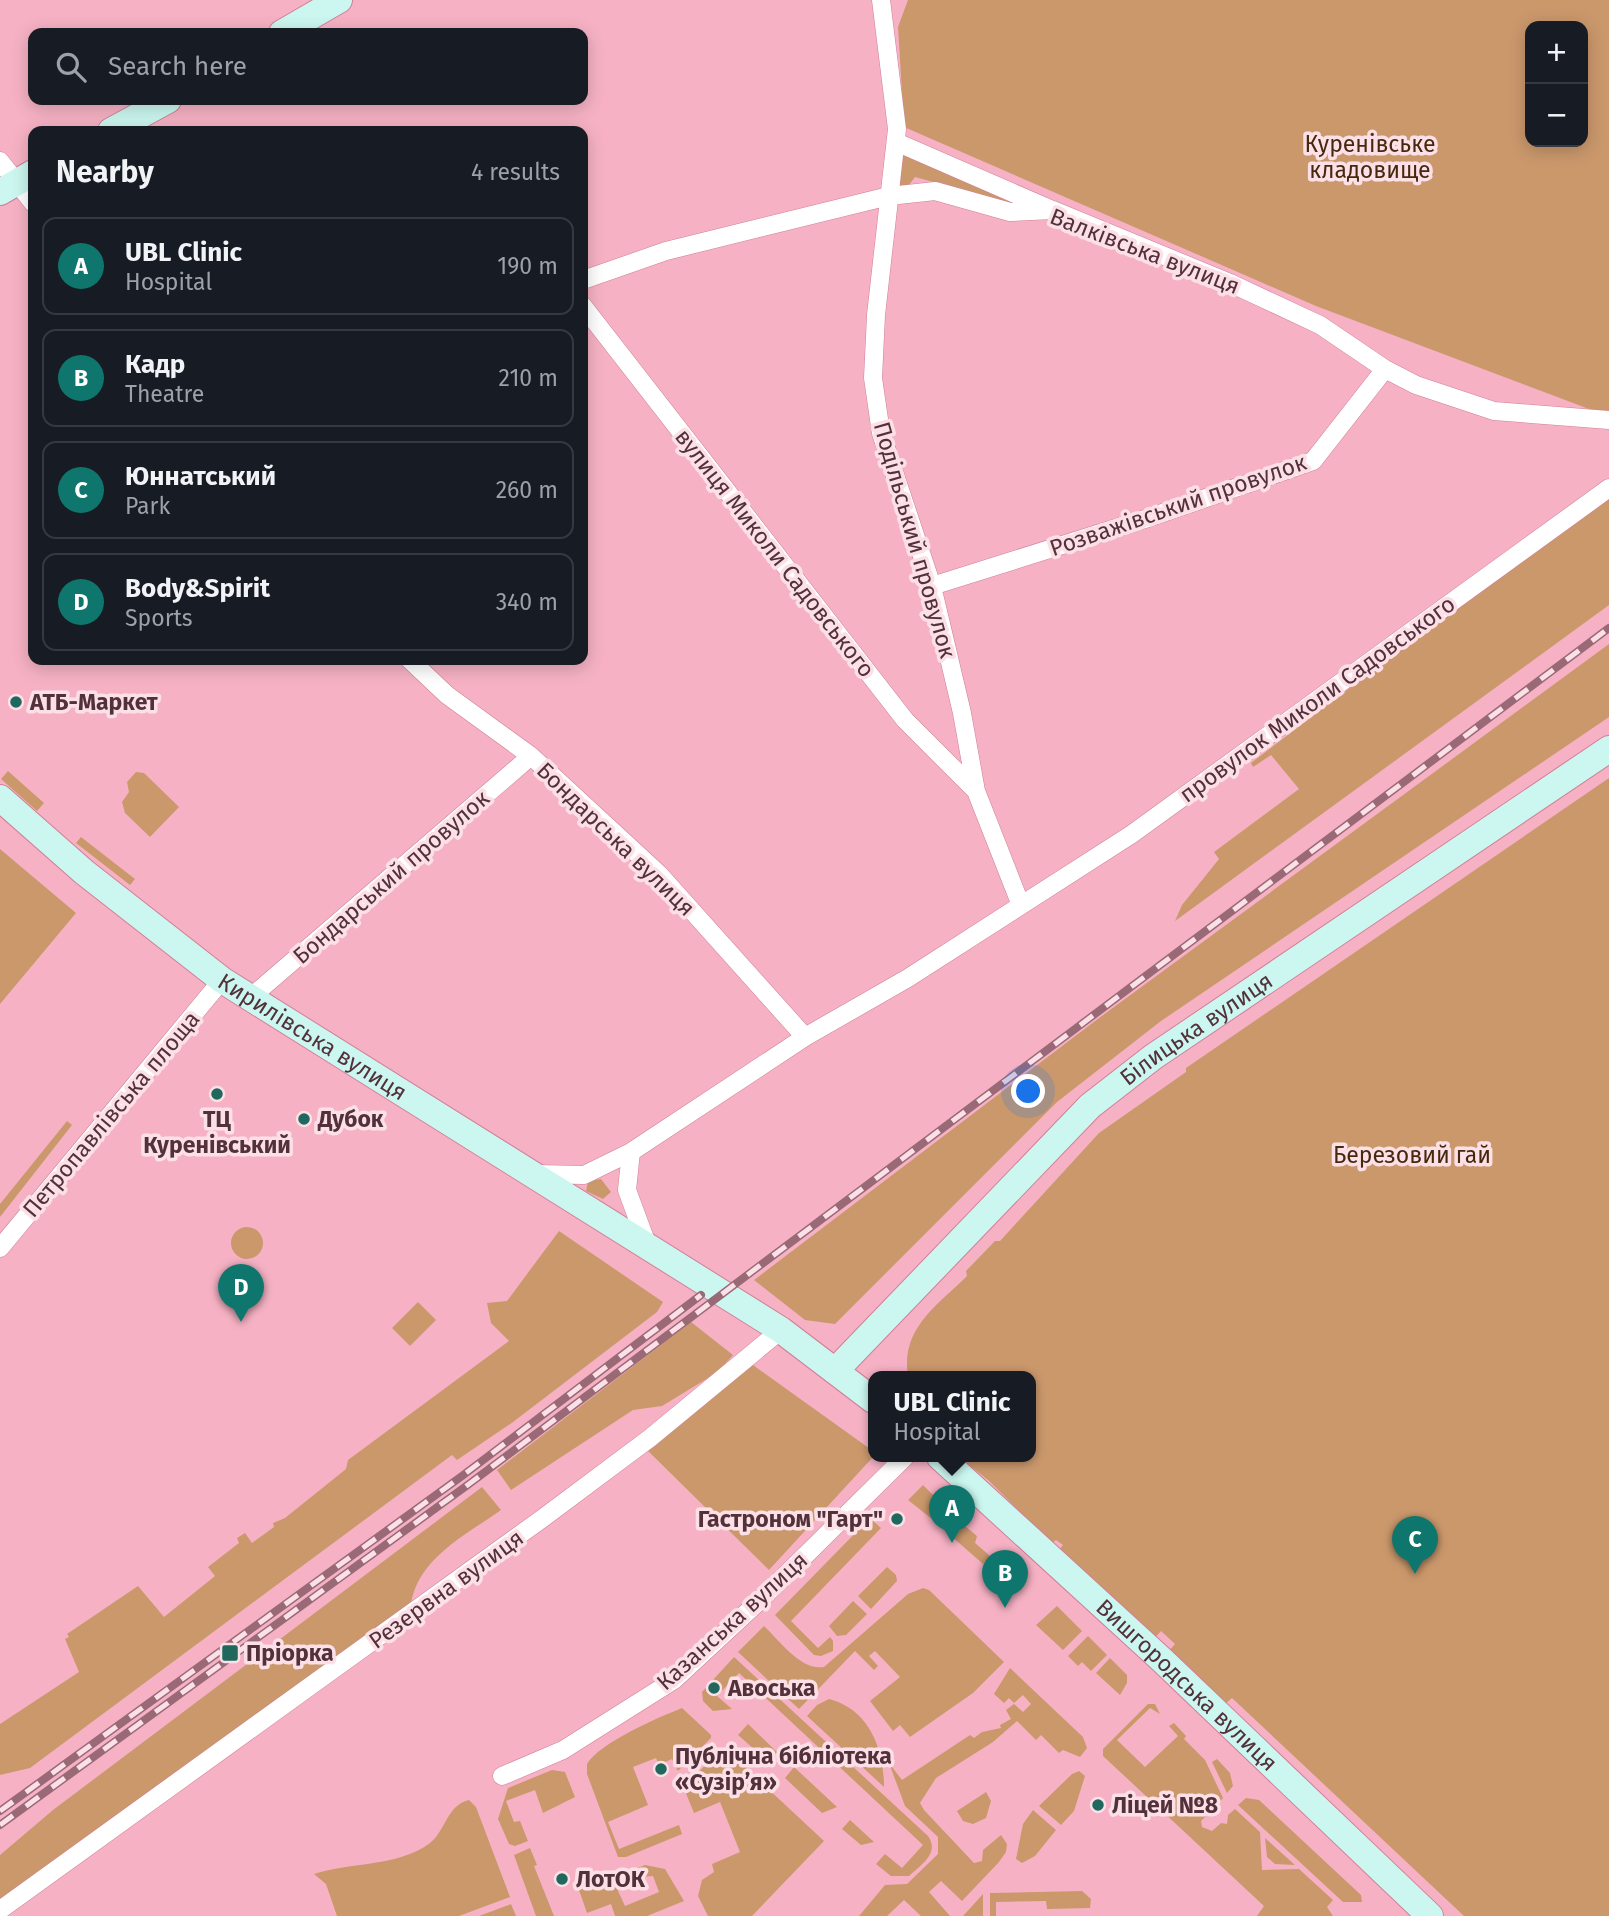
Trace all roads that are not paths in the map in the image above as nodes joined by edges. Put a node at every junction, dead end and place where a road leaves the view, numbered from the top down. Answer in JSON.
{"nodes":[{"id":1,"x":339,"y":0,"type":"edge"},
{"id":2,"x":881,"y":0,"type":"edge"},
{"id":3,"x":291,"y":28,"type":"edge"},
{"id":4,"x":159,"y":105,"type":"edge"},
{"id":5,"x":120,"y":126,"type":"edge"},
{"id":6,"x":896,"y":142,"type":"junction"},
{"id":7,"x":0,"y":161,"type":"edge"},
{"id":8,"x":17,"y":182,"type":"edge"},
{"id":9,"x":28,"y":196,"type":"edge"},
{"id":10,"x":889,"y":196,"type":"junction"},
{"id":11,"x":1053,"y":210,"type":"junction"},
{"id":12,"x":588,"y":278,"type":"edge"},
{"id":13,"x":588,"y":312,"type":"edge"},
{"id":14,"x":1385,"y":369,"type":"junction"},
{"id":15,"x":1609,"y":420,"type":"edge"},
{"id":16,"x":1609,"y":488,"type":"edge"},
{"id":17,"x":932,"y":586,"type":"junction"},
{"id":18,"x":415,"y":665,"type":"edge"},
{"id":19,"x":1609,"y":750,"type":"edge"},
{"id":20,"x":531,"y":756,"type":"junction"},
{"id":21,"x":976,"y":791,"type":"junction"},
{"id":22,"x":0,"y":799,"type":"edge"},
{"id":23,"x":1020,"y":903,"type":"junction"},
{"id":24,"x":222,"y":980,"type":"junction"},
{"id":25,"x":250,"y":998,"type":"junction"},
{"id":26,"x":805,"y":1037,"type":"junction"},
{"id":27,"x":631,"y":1152,"type":"junction"},
{"id":28,"x":531,"y":1174,"type":"junction"},
{"id":29,"x":647,"y":1244,"type":"junction"},
{"id":30,"x":0,"y":1248,"type":"edge"},
{"id":31,"x":781,"y":1330,"type":"junction"},
{"id":32,"x":835,"y":1371,"type":"junction"},
{"id":33,"x":868,"y":1396,"type":"edge"},
{"id":34,"x":900,"y":1462,"type":"edge"},
{"id":35,"x":945,"y":1462,"type":"edge"},
{"id":36,"x":502,"y":1776,"type":"dead end"},
{"id":37,"x":0,"y":1910,"type":"edge"},
{"id":38,"x":1416,"y":1911,"type":"edge"}],
"edges":[{"from":1,"to":3,"type":"main road"},
{"from":2,"to":6,"type":"street","name":"Подільський провулок"},
{"from":4,"to":5,"type":"main road"},
{"from":6,"to":10,"type":"street","name":"Подільський провулок"},
{"from":6,"to":11,"type":"street"},
{"from":7,"to":8,"type":"street"},
{"from":8,"to":9,"type":"street"},
{"from":10,"to":11,"type":"street","name":"Валківська вулиця"},
{"from":10,"to":12,"type":"street","name":"Валківська вулиця"},
{"from":10,"to":17,"type":"street","name":"Подільський провулок"},
{"from":11,"to":14,"type":"street","name":"Валківська вулиця"},
{"from":13,"to":21,"type":"street","name":"вулиця Миколи Садовського"},
{"from":14,"to":15,"type":"street","name":"Валківська вулиця"},
{"from":14,"to":17,"type":"street","name":"Розважівський провулок"},
{"from":16,"to":23,"type":"street","name":"провулок Миколи Садовського"},
{"from":17,"to":21,"type":"street","name":"Подільський провулок"},
{"from":18,"to":20,"type":"street","name":"Бондарська вулиця"},
{"from":19,"to":32,"type":"main road","name":"Білицька вулиця"},
{"from":20,"to":25,"type":"street","name":"Бондарський провулок"},
{"from":20,"to":26,"type":"street","name":"Бондарська вулиця"},
{"from":21,"to":23,"type":"street","name":"Подільський провулок"},
{"from":22,"to":24,"type":"main road","name":"Кирилівська вулиця"},
{"from":23,"to":26,"type":"street"},
{"from":24,"to":25,"type":"main road","name":"Кирилівська вулиця"},
{"from":24,"to":30,"type":"street","name":"Петропавлівська площа"},
{"from":25,"to":28,"type":"main road","name":"Кирилівська вулиця"},
{"from":26,"to":27,"type":"street"},
{"from":27,"to":28,"type":"street"},
{"from":27,"to":29,"type":"street"},
{"from":28,"to":29,"type":"main road","name":"Кирилівська вулиця"},
{"from":29,"to":31,"type":"main road"},
{"from":31,"to":32,"type":"main road"},
{"from":31,"to":37,"type":"street","name":"Резервна вулиця"},
{"from":32,"to":33,"type":"main road"},
{"from":34,"to":36,"type":"street","name":"Казанська вулиця"},
{"from":35,"to":38,"type":"main road","name":"Вишгородська вулиця"}]}
